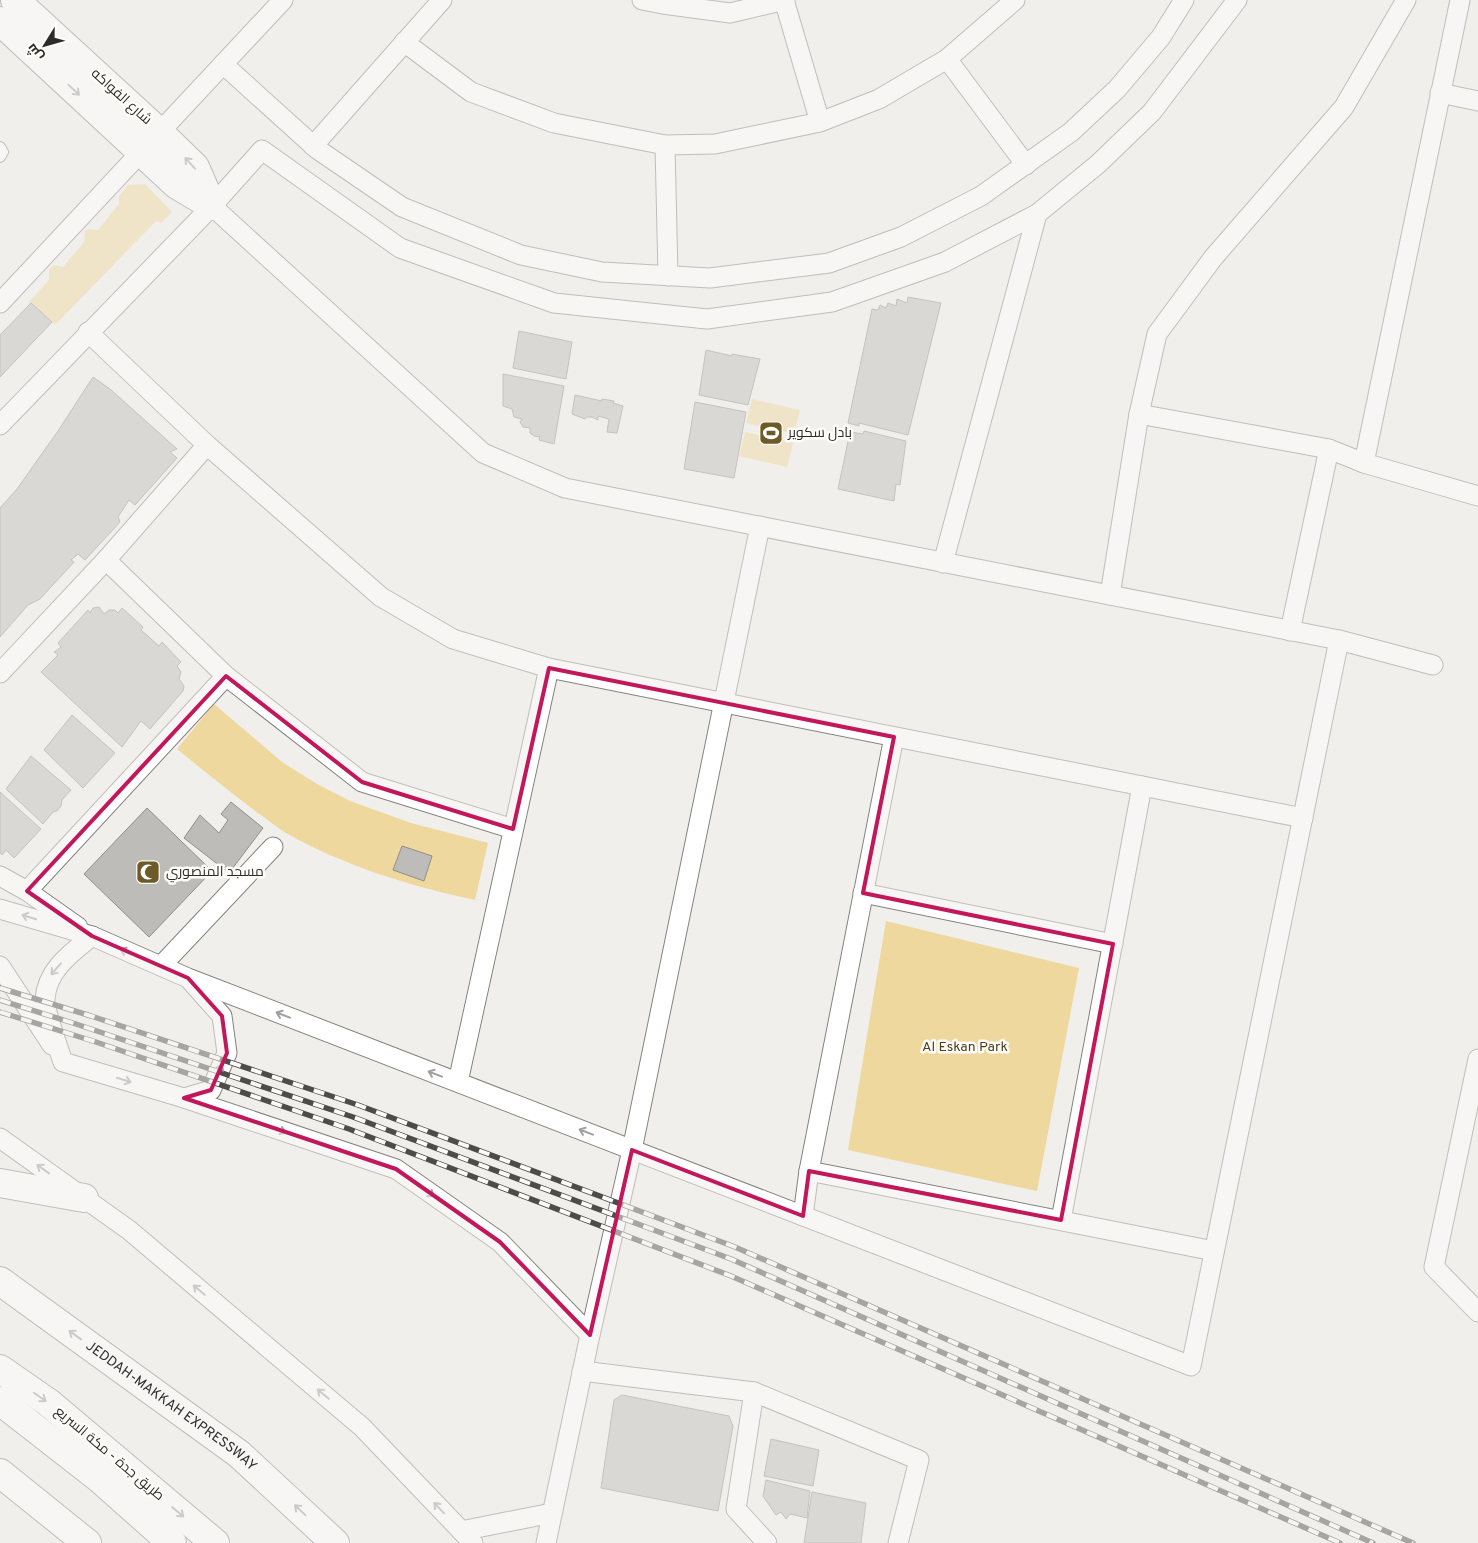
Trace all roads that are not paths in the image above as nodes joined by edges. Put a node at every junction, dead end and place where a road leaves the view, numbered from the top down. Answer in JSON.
{"nodes":[{"id":1,"x":15,"y":0,"type":"edge"},
{"id":2,"x":283,"y":0,"type":"edge"},
{"id":3,"x":442,"y":0,"type":"edge"},
{"id":4,"x":642,"y":0,"type":"edge"},
{"id":5,"x":785,"y":0,"type":"edge"},
{"id":6,"x":1015,"y":0,"type":"edge"},
{"id":7,"x":1184,"y":0,"type":"edge"},
{"id":8,"x":1236,"y":0,"type":"edge"},
{"id":9,"x":1406,"y":0,"type":"edge"},
{"id":10,"x":1460,"y":0,"type":"edge"},
{"id":11,"x":0,"y":22,"type":"edge"},
{"id":12,"x":404,"y":42,"type":"junction"},
{"id":13,"x":947,"y":59,"type":"junction"},
{"id":14,"x":223,"y":64,"type":"junction"},
{"id":15,"x":1440,"y":93,"type":"junction"},
{"id":16,"x":1478,"y":101,"type":"edge"},
{"id":17,"x":820,"y":122,"type":"junction"},
{"id":18,"x":159,"y":132,"type":"junction"},
{"id":19,"x":665,"y":145,"type":"junction"},
{"id":20,"x":313,"y":146,"type":"junction"},
{"id":21,"x":0,"y":147,"type":"edge"},
{"id":22,"x":141,"y":152,"type":"junction"},
{"id":23,"x":0,"y":157,"type":"edge"},
{"id":24,"x":1026,"y":165,"type":"junction"},
{"id":25,"x":212,"y":206,"type":"junction"},
{"id":26,"x":1037,"y":214,"type":"junction"},
{"id":27,"x":668,"y":276,"type":"junction"},
{"id":28,"x":0,"y":303,"type":"edge"},
{"id":29,"x":88,"y":332,"type":"junction"},
{"id":30,"x":1139,"y":414,"type":"junction"},
{"id":31,"x":0,"y":425,"type":"edge"},
{"id":32,"x":208,"y":445,"type":"junction"},
{"id":33,"x":1330,"y":448,"type":"junction"},
{"id":34,"x":1364,"y":463,"type":"junction"},
{"id":35,"x":1478,"y":496,"type":"edge"},
{"id":36,"x":760,"y":526,"type":"junction"},
{"id":37,"x":106,"y":560,"type":"junction"},
{"id":38,"x":943,"y":563,"type":"junction"},
{"id":39,"x":1110,"y":596,"type":"junction"},
{"id":40,"x":1290,"y":631,"type":"junction"},
{"id":41,"x":1339,"y":640,"type":"junction"},
{"id":42,"x":1433,"y":665,"type":"dead end"},
{"id":43,"x":549,"y":668,"type":"junction"},
{"id":44,"x":0,"y":673,"type":"edge"},
{"id":45,"x":226,"y":676,"type":"junction"},
{"id":46,"x":724,"y":703,"type":"junction"},
{"id":47,"x":894,"y":737,"type":"junction"},
{"id":48,"x":1142,"y":786,"type":"junction"},
{"id":49,"x":1303,"y":818,"type":"junction"},
{"id":50,"x":514,"y":829,"type":"junction"},
{"id":51,"x":273,"y":847,"type":"dead end"},
{"id":52,"x":0,"y":876,"type":"edge"},
{"id":53,"x":27,"y":891,"type":"junction"},
{"id":54,"x":863,"y":894,"type":"junction"},
{"id":55,"x":0,"y":909,"type":"edge"},
{"id":56,"x":92,"y":936,"type":"junction"},
{"id":57,"x":1113,"y":944,"type":"junction"},
{"id":58,"x":0,"y":966,"type":"edge"},
{"id":59,"x":161,"y":966,"type":"junction"},
{"id":60,"x":188,"y":978,"type":"junction"},
{"id":61,"x":1478,"y":1059,"type":"edge"},
{"id":62,"x":63,"y":1062,"type":"junction"},
{"id":63,"x":458,"y":1082,"type":"junction"},
{"id":64,"x":184,"y":1098,"type":"junction"},
{"id":65,"x":1473,"y":1108,"type":"edge"},
{"id":66,"x":0,"y":1138,"type":"edge"},
{"id":67,"x":632,"y":1150,"type":"junction"},
{"id":68,"x":809,"y":1171,"type":"junction"},
{"id":69,"x":0,"y":1183,"type":"edge"},
{"id":70,"x":84,"y":1198,"type":"junction"},
{"id":71,"x":802,"y":1216,"type":"junction"},
{"id":72,"x":1061,"y":1220,"type":"junction"},
{"id":73,"x":1214,"y":1251,"type":"junction"},
{"id":74,"x":0,"y":1281,"type":"edge"},
{"id":75,"x":1478,"y":1312,"type":"edge"},
{"id":76,"x":590,"y":1335,"type":"junction"},
{"id":77,"x":0,"y":1369,"type":"edge"},
{"id":78,"x":582,"y":1371,"type":"junction"},
{"id":79,"x":754,"y":1392,"type":"junction"},
{"id":80,"x":0,"y":1402,"type":"edge"},
{"id":81,"x":0,"y":1473,"type":"edge"},
{"id":82,"x":552,"y":1514,"type":"junction"},
{"id":83,"x":467,"y":1537,"type":"edge"},
{"id":84,"x":87,"y":1543,"type":"edge"},
{"id":85,"x":172,"y":1543,"type":"edge"},
{"id":86,"x":215,"y":1543,"type":"edge"},
{"id":87,"x":336,"y":1543,"type":"edge"},
{"id":88,"x":546,"y":1543,"type":"edge"},
{"id":89,"x":768,"y":1543,"type":"edge"},
{"id":90,"x":898,"y":1543,"type":"edge"}],
"edges":[{"from":1,"to":18,"type":"main road","name":"شارع الفواكه"},
{"from":2,"to":14,"type":"street"},
{"from":3,"to":12,"type":"street"},
{"from":4,"to":5,"type":"street"},
{"from":5,"to":17,"type":"street"},
{"from":6,"to":13,"type":"street"},
{"from":7,"to":24,"type":"street"},
{"from":8,"to":26,"type":"street"},
{"from":9,"to":30,"type":"street"},
{"from":10,"to":15,"type":"street"},
{"from":11,"to":22,"type":"main road","one_way":true},
{"from":12,"to":19,"type":"street"},
{"from":12,"to":20,"type":"street"},
{"from":13,"to":17,"type":"street"},
{"from":13,"to":24,"type":"street"},
{"from":14,"to":18,"type":"street"},
{"from":14,"to":20,"type":"street"},
{"from":15,"to":16,"type":"street"},
{"from":15,"to":34,"type":"street"},
{"from":17,"to":19,"type":"street"},
{"from":18,"to":22,"type":"street"},
{"from":25,"to":18,"type":"main road","name":"شارع الفواكه","one_way":true},
{"from":19,"to":27,"type":"street"},
{"from":20,"to":27,"type":"street"},
{"from":21,"to":23,"type":"lane"},
{"from":22,"to":25,"type":"main road"},
{"from":22,"to":28,"type":"street"},
{"from":24,"to":27,"type":"street"},
{"from":25,"to":26,"type":"street"},
{"from":25,"to":29,"type":"street"},
{"from":25,"to":36,"type":"street"},
{"from":26,"to":38,"type":"street"},
{"from":29,"to":31,"type":"street"},
{"from":29,"to":32,"type":"street"},
{"from":30,"to":33,"type":"street"},
{"from":30,"to":39,"type":"street"},
{"from":32,"to":37,"type":"street"},
{"from":32,"to":43,"type":"street"},
{"from":33,"to":34,"type":"street"},
{"from":33,"to":40,"type":"street"},
{"from":34,"to":35,"type":"street"},
{"from":36,"to":38,"type":"street"},
{"from":36,"to":46,"type":"street"},
{"from":37,"to":44,"type":"street"},
{"from":37,"to":45,"type":"street"},
{"from":38,"to":39,"type":"street"},
{"from":39,"to":40,"type":"street"},
{"from":40,"to":41,"type":"street"},
{"from":41,"to":42,"type":"street"},
{"from":41,"to":49,"type":"street"},
{"from":43,"to":46,"type":"street"},
{"from":43,"to":50,"type":"street"},
{"from":45,"to":50,"type":"street"},
{"from":45,"to":53,"type":"street"},
{"from":46,"to":47,"type":"street"},
{"from":46,"to":67,"type":"street"},
{"from":47,"to":48,"type":"street"},
{"from":47,"to":54,"type":"street"},
{"from":48,"to":49,"type":"street"},
{"from":48,"to":57,"type":"street"},
{"from":49,"to":73,"type":"street"},
{"from":50,"to":63,"type":"street"},
{"from":51,"to":59,"type":"street"},
{"from":52,"to":53,"type":"street"},
{"from":53,"to":56,"type":"street"},
{"from":54,"to":57,"type":"street"},
{"from":54,"to":68,"type":"street"},
{"from":56,"to":55,"type":"street","one_way":true},
{"from":59,"to":56,"type":"street","one_way":true},
{"from":56,"to":62,"type":"street","one_way":true},
{"from":57,"to":72,"type":"street"},
{"from":58,"to":62,"type":"street"},
{"from":59,"to":60,"type":"street"},
{"from":63,"to":60,"type":"street","one_way":true},
{"from":64,"to":60,"type":"street","one_way":true},
{"from":61,"to":65,"type":"street"},
{"from":62,"to":64,"type":"street","one_way":true},
{"from":67,"to":63,"type":"street","one_way":true},
{"from":64,"to":76,"type":"street","one_way":true},
{"from":65,"to":75,"type":"street"},
{"from":70,"to":66,"type":"street","one_way":true},
{"from":67,"to":71,"type":"street"},
{"from":67,"to":76,"type":"street"},
{"from":68,"to":71,"type":"street"},
{"from":68,"to":72,"type":"street"},
{"from":69,"to":70,"type":"main road"},
{"from":83,"to":70,"type":"street","one_way":true},
{"from":71,"to":73,"type":"street"},
{"from":72,"to":73,"type":"street"},
{"from":87,"to":74,"type":"main road","name":"JEDDAH-MAKKAH EXPRESSWAY","one_way":true},
{"from":76,"to":78,"type":"street"},
{"from":77,"to":86,"type":"main road","name":"طريق جدة - مكة السريع","one_way":true},
{"from":78,"to":79,"type":"street"},
{"from":78,"to":82,"type":"street"},
{"from":79,"to":89,"type":"street"},
{"from":79,"to":90,"type":"street"},
{"from":80,"to":85,"type":"main road"},
{"from":81,"to":84,"type":"main road"},
{"from":82,"to":83,"type":"street"},
{"from":82,"to":88,"type":"street"}]}
